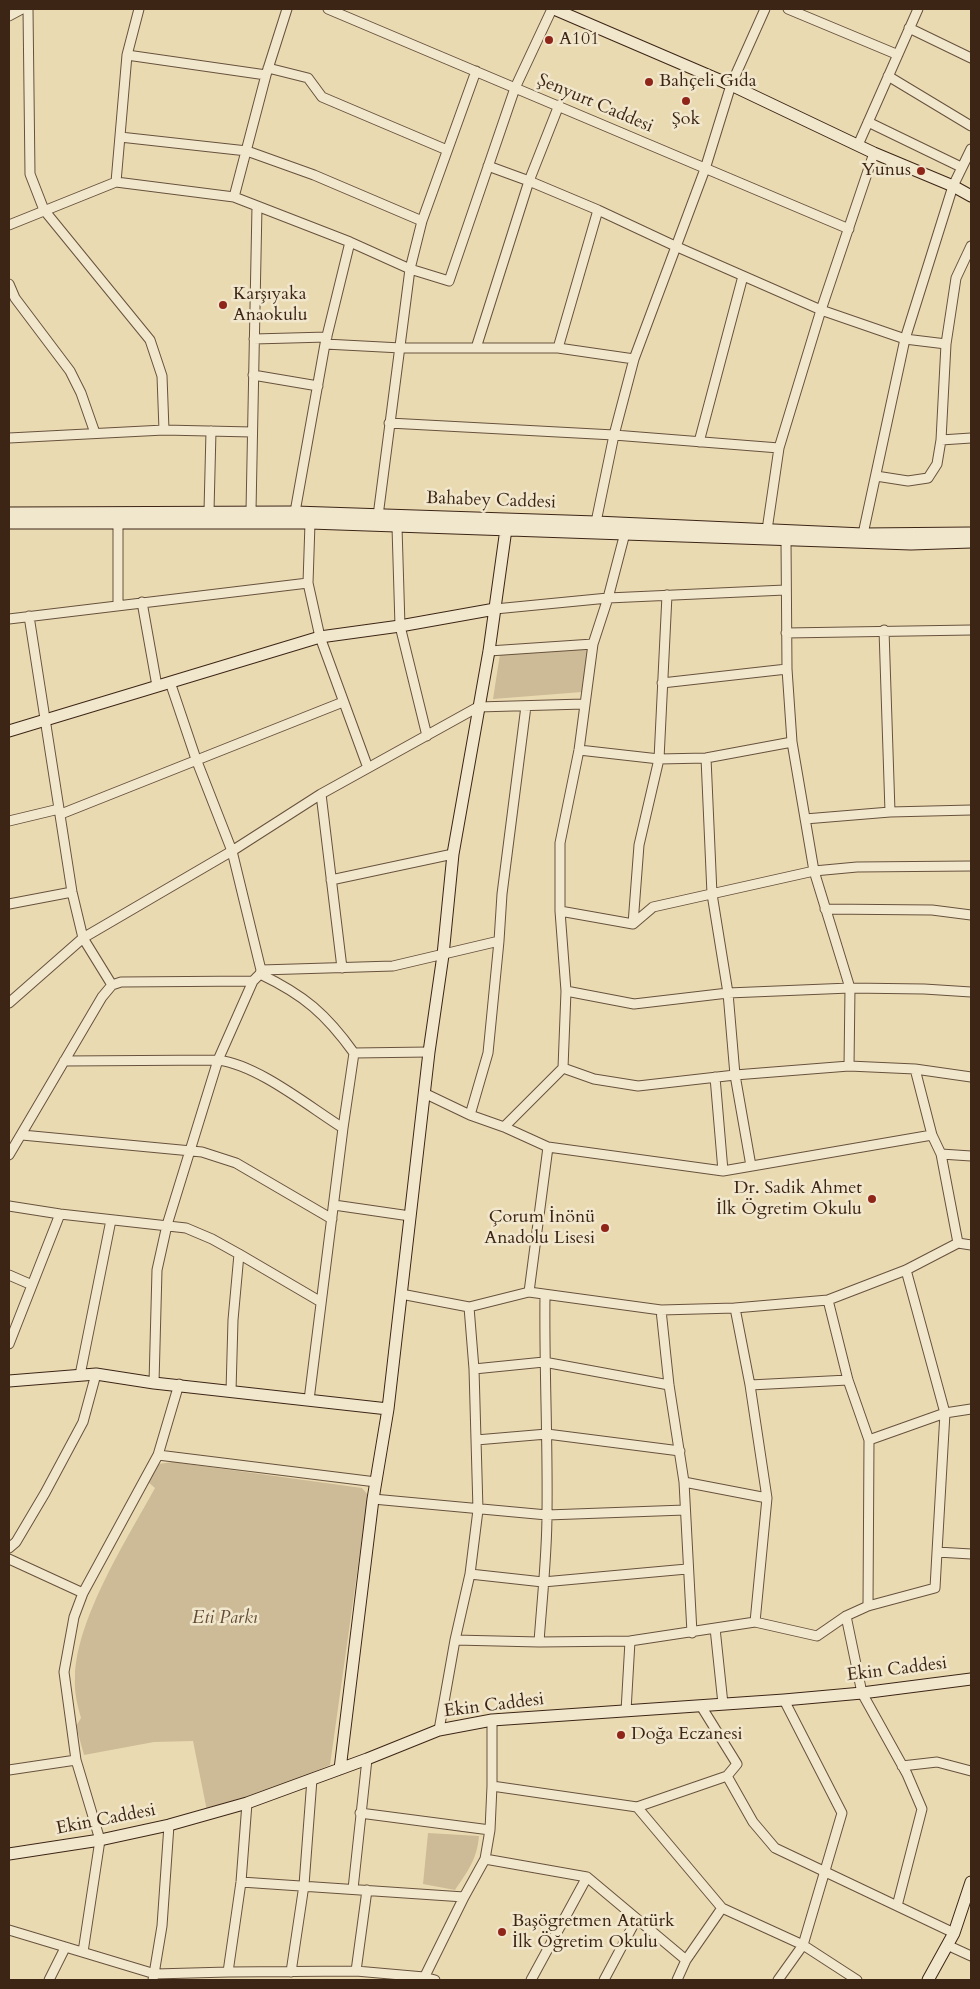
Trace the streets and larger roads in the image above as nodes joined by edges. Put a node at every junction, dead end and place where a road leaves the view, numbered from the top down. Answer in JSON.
{"nodes":[{"id":1,"x":22,"y":9,"type":"edge"},
{"id":2,"x":28,"y":9,"type":"edge"},
{"id":3,"x":139,"y":9,"type":"edge"},
{"id":4,"x":287,"y":9,"type":"edge"},
{"id":5,"x":328,"y":9,"type":"edge"},
{"id":6,"x":553,"y":9,"type":"edge"},
{"id":7,"x":765,"y":9,"type":"edge"},
{"id":8,"x":788,"y":9,"type":"edge"},
{"id":9,"x":918,"y":9,"type":"edge"},
{"id":10,"x":9,"y":16,"type":"edge"},
{"id":11,"x":909,"y":28,"type":"junction"},
{"id":12,"x":896,"y":54,"type":"junction"},
{"id":13,"x":127,"y":55,"type":"junction"},
{"id":14,"x":971,"y":58,"type":"edge"},
{"id":15,"x":267,"y":71,"type":"junction"},
{"id":16,"x":476,"y":71,"type":"junction"},
{"id":17,"x":888,"y":76,"type":"junction"},
{"id":18,"x":731,"y":85,"type":"junction"},
{"id":19,"x":515,"y":88,"type":"junction"},
{"id":20,"x":559,"y":105,"type":"junction"},
{"id":21,"x":868,"y":122,"type":"junction"},
{"id":22,"x":971,"y":126,"type":"edge"},
{"id":23,"x":120,"y":137,"type":"junction"},
{"id":24,"x":858,"y":145,"type":"junction"},
{"id":25,"x":971,"y":148,"type":"edge"},
{"id":26,"x":446,"y":150,"type":"junction"},
{"id":27,"x":246,"y":152,"type":"junction"},
{"id":28,"x":874,"y":153,"type":"junction"},
{"id":29,"x":488,"y":166,"type":"junction"},
{"id":30,"x":961,"y":167,"type":"junction"},
{"id":31,"x":705,"y":169,"type":"junction"},
{"id":32,"x":529,"y":181,"type":"junction"},
{"id":33,"x":116,"y":182,"type":"junction"},
{"id":34,"x":953,"y":186,"type":"junction"},
{"id":35,"x":971,"y":196,"type":"edge"},
{"id":36,"x":234,"y":197,"type":"junction"},
{"id":37,"x":257,"y":206,"type":"junction"},
{"id":38,"x":44,"y":210,"type":"junction"},
{"id":39,"x":598,"y":210,"type":"junction"},
{"id":40,"x":422,"y":221,"type":"junction"},
{"id":41,"x":9,"y":225,"type":"edge"},
{"id":42,"x":849,"y":229,"type":"junction"},
{"id":43,"x":350,"y":242,"type":"junction"},
{"id":44,"x":675,"y":246,"type":"junction"},
{"id":45,"x":971,"y":246,"type":"edge"},
{"id":46,"x":410,"y":269,"type":"junction"},
{"id":47,"x":743,"y":276,"type":"junction"},
{"id":48,"x":9,"y":284,"type":"edge"},
{"id":49,"x":821,"y":310,"type":"junction"},
{"id":50,"x":254,"y":339,"type":"junction"},
{"id":51,"x":905,"y":339,"type":"junction"},
{"id":52,"x":326,"y":341,"type":"junction"},
{"id":53,"x":946,"y":344,"type":"junction"},
{"id":54,"x":401,"y":348,"type":"junction"},
{"id":55,"x":476,"y":348,"type":"junction"},
{"id":56,"x":558,"y":348,"type":"junction"},
{"id":57,"x":634,"y":359,"type":"junction"},
{"id":58,"x":253,"y":375,"type":"junction"},
{"id":59,"x":318,"y":386,"type":"junction"},
{"id":60,"x":389,"y":423,"type":"junction"},
{"id":61,"x":164,"y":430,"type":"junction"},
{"id":62,"x":211,"y":431,"type":"junction"},
{"id":63,"x":95,"y":432,"type":"junction"},
{"id":64,"x":252,"y":432,"type":"junction"},
{"id":65,"x":614,"y":435,"type":"junction"},
{"id":66,"x":9,"y":438,"type":"edge"},
{"id":67,"x":971,"y":438,"type":"edge"},
{"id":68,"x":941,"y":440,"type":"junction"},
{"id":69,"x":699,"y":442,"type":"junction"},
{"id":70,"x":779,"y":448,"type":"junction"},
{"id":71,"x":876,"y":476,"type":"junction"},
{"id":72,"x":210,"y":511,"type":"junction"},
{"id":73,"x":251,"y":511,"type":"junction"},
{"id":74,"x":295,"y":512,"type":"junction"},
{"id":75,"x":9,"y":513,"type":"edge"},
{"id":76,"x":378,"y":516,"type":"junction"},
{"id":77,"x":310,"y":522,"type":"junction"},
{"id":78,"x":596,"y":522,"type":"junction"},
{"id":79,"x":9,"y":523,"type":"edge"},
{"id":80,"x":118,"y":524,"type":"junction"},
{"id":81,"x":397,"y":526,"type":"junction"},
{"id":82,"x":506,"y":529,"type":"junction"},
{"id":83,"x":767,"y":530,"type":"junction"},
{"id":84,"x":625,"y":533,"type":"junction"},
{"id":85,"x":971,"y":533,"type":"edge"},
{"id":86,"x":863,"y":534,"type":"junction"},
{"id":87,"x":786,"y":540,"type":"junction"},
{"id":88,"x":971,"y":542,"type":"edge"},
{"id":89,"x":308,"y":583,"type":"junction"},
{"id":90,"x":785,"y":590,"type":"junction"},
{"id":91,"x":667,"y":595,"type":"junction"},
{"id":92,"x":608,"y":598,"type":"junction"},
{"id":93,"x":142,"y":602,"type":"junction"},
{"id":94,"x":118,"y":605,"type":"junction"},
{"id":95,"x":494,"y":609,"type":"junction"},
{"id":96,"x":29,"y":616,"type":"junction"},
{"id":97,"x":9,"y":619,"type":"edge"},
{"id":98,"x":400,"y":626,"type":"junction"},
{"id":99,"x":884,"y":630,"type":"junction"},
{"id":100,"x":971,"y":630,"type":"edge"},
{"id":101,"x":786,"y":633,"type":"junction"},
{"id":102,"x":320,"y":637,"type":"junction"},
{"id":103,"x":592,"y":644,"type":"junction"},
{"id":104,"x":489,"y":651,"type":"junction"},
{"id":105,"x":788,"y":670,"type":"junction"},
{"id":106,"x":170,"y":682,"type":"junction"},
{"id":107,"x":662,"y":683,"type":"junction"},
{"id":108,"x":157,"y":686,"type":"junction"},
{"id":109,"x":343,"y":702,"type":"junction"},
{"id":110,"x":584,"y":704,"type":"junction"},
{"id":111,"x":526,"y":706,"type":"junction"},
{"id":112,"x":478,"y":707,"type":"junction"},
{"id":113,"x":47,"y":720,"type":"junction"},
{"id":114,"x":9,"y":731,"type":"edge"},
{"id":115,"x":427,"y":736,"type":"junction"},
{"id":116,"x":792,"y":742,"type":"junction"},
{"id":117,"x":579,"y":750,"type":"junction"},
{"id":118,"x":706,"y":758,"type":"junction"},
{"id":119,"x":196,"y":759,"type":"junction"},
{"id":120,"x":659,"y":759,"type":"junction"},
{"id":121,"x":368,"y":768,"type":"junction"},
{"id":122,"x":321,"y":794,"type":"junction"},
{"id":123,"x":971,"y":810,"type":"edge"},
{"id":124,"x":60,"y":812,"type":"junction"},
{"id":125,"x":890,"y":812,"type":"junction"},
{"id":126,"x":804,"y":819,"type":"junction"},
{"id":127,"x":9,"y":821,"type":"edge"},
{"id":128,"x":232,"y":851,"type":"junction"},
{"id":129,"x":453,"y":854,"type":"junction"},
{"id":130,"x":971,"y":866,"type":"edge"},
{"id":131,"x":814,"y":871,"type":"junction"},
{"id":132,"x":330,"y":880,"type":"junction"},
{"id":133,"x":72,"y":892,"type":"junction"},
{"id":134,"x":712,"y":894,"type":"junction"},
{"id":135,"x":9,"y":904,"type":"edge"},
{"id":136,"x":826,"y":909,"type":"junction"},
{"id":137,"x":560,"y":911,"type":"junction"},
{"id":138,"x":971,"y":916,"type":"edge"},
{"id":139,"x":633,"y":924,"type":"junction"},
{"id":140,"x":83,"y":938,"type":"junction"},
{"id":141,"x":499,"y":942,"type":"junction"},
{"id":142,"x":443,"y":955,"type":"junction"},
{"id":143,"x":342,"y":968,"type":"junction"},
{"id":144,"x":261,"y":972,"type":"junction"},
{"id":145,"x":253,"y":980,"type":"junction"},
{"id":146,"x":112,"y":985,"type":"junction"},
{"id":147,"x":850,"y":988,"type":"junction"},
{"id":148,"x":566,"y":991,"type":"junction"},
{"id":149,"x":971,"y":992,"type":"edge"},
{"id":150,"x":728,"y":993,"type":"junction"},
{"id":151,"x":9,"y":1002,"type":"edge"},
{"id":152,"x":429,"y":1052,"type":"junction"},
{"id":153,"x":354,"y":1053,"type":"junction"},
{"id":154,"x":218,"y":1060,"type":"junction"},
{"id":155,"x":64,"y":1061,"type":"junction"},
{"id":156,"x":849,"y":1066,"type":"junction"},
{"id":157,"x":562,"y":1068,"type":"junction"},
{"id":158,"x":915,"y":1069,"type":"junction"},
{"id":159,"x":736,"y":1075,"type":"junction"},
{"id":160,"x":715,"y":1077,"type":"junction"},
{"id":161,"x":971,"y":1077,"type":"edge"},
{"id":162,"x":424,"y":1093,"type":"junction"},
{"id":163,"x":470,"y":1115,"type":"junction"},
{"id":164,"x":504,"y":1126,"type":"junction"},
{"id":165,"x":343,"y":1128,"type":"junction"},
{"id":166,"x":22,"y":1135,"type":"junction"},
{"id":167,"x":932,"y":1135,"type":"junction"},
{"id":168,"x":548,"y":1147,"type":"junction"},
{"id":169,"x":190,"y":1150,"type":"junction"},
{"id":170,"x":9,"y":1154,"type":"edge"},
{"id":171,"x":941,"y":1154,"type":"junction"},
{"id":172,"x":971,"y":1156,"type":"edge"},
{"id":173,"x":751,"y":1166,"type":"junction"},
{"id":174,"x":723,"y":1171,"type":"junction"},
{"id":175,"x":334,"y":1205,"type":"junction"},
{"id":176,"x":9,"y":1206,"type":"edge"},
{"id":177,"x":60,"y":1214,"type":"junction"},
{"id":178,"x":410,"y":1216,"type":"junction"},
{"id":179,"x":332,"y":1219,"type":"junction"},
{"id":180,"x":112,"y":1220,"type":"junction"},
{"id":181,"x":167,"y":1225,"type":"junction"},
{"id":182,"x":958,"y":1243,"type":"junction"},
{"id":183,"x":971,"y":1246,"type":"edge"},
{"id":184,"x":238,"y":1254,"type":"junction"},
{"id":185,"x":906,"y":1270,"type":"junction"},
{"id":186,"x":9,"y":1275,"type":"edge"},
{"id":187,"x":32,"y":1285,"type":"junction"},
{"id":188,"x":529,"y":1292,"type":"junction"},
{"id":189,"x":401,"y":1294,"type":"junction"},
{"id":190,"x":545,"y":1295,"type":"junction"},
{"id":191,"x":828,"y":1300,"type":"junction"},
{"id":192,"x":321,"y":1302,"type":"junction"},
{"id":193,"x":469,"y":1307,"type":"junction"},
{"id":194,"x":735,"y":1308,"type":"junction"},
{"id":195,"x":660,"y":1310,"type":"junction"},
{"id":196,"x":9,"y":1344,"type":"edge"},
{"id":197,"x":544,"y":1362,"type":"junction"},
{"id":198,"x":474,"y":1369,"type":"junction"},
{"id":199,"x":96,"y":1374,"type":"junction"},
{"id":200,"x":80,"y":1375,"type":"junction"},
{"id":201,"x":848,"y":1380,"type":"junction"},
{"id":202,"x":154,"y":1383,"type":"junction"},
{"id":203,"x":10,"y":1384,"type":"edge"},
{"id":204,"x":179,"y":1384,"type":"junction"},
{"id":205,"x":669,"y":1385,"type":"junction"},
{"id":206,"x":750,"y":1385,"type":"junction"},
{"id":207,"x":231,"y":1391,"type":"junction"},
{"id":208,"x":309,"y":1400,"type":"junction"},
{"id":209,"x":388,"y":1409,"type":"junction"},
{"id":210,"x":971,"y":1409,"type":"edge"},
{"id":211,"x":945,"y":1413,"type":"junction"},
{"id":212,"x":547,"y":1434,"type":"junction"},
{"id":213,"x":476,"y":1440,"type":"junction"},
{"id":214,"x":869,"y":1440,"type":"junction"},
{"id":215,"x":680,"y":1451,"type":"junction"},
{"id":216,"x":158,"y":1455,"type":"junction"},
{"id":217,"x":376,"y":1482,"type":"junction"},
{"id":218,"x":684,"y":1482,"type":"junction"},
{"id":219,"x":767,"y":1498,"type":"junction"},
{"id":220,"x":373,"y":1499,"type":"junction"},
{"id":221,"x":478,"y":1510,"type":"junction"},
{"id":222,"x":685,"y":1510,"type":"junction"},
{"id":223,"x":547,"y":1515,"type":"junction"},
{"id":224,"x":9,"y":1548,"type":"edge"},
{"id":225,"x":937,"y":1552,"type":"junction"},
{"id":226,"x":971,"y":1554,"type":"edge"},
{"id":227,"x":9,"y":1559,"type":"edge"},
{"id":228,"x":687,"y":1568,"type":"junction"},
{"id":229,"x":470,"y":1574,"type":"junction"},
{"id":230,"x":543,"y":1582,"type":"junction"},
{"id":231,"x":83,"y":1593,"type":"junction"},
{"id":232,"x":868,"y":1606,"type":"junction"},
{"id":233,"x":846,"y":1616,"type":"junction"},
{"id":234,"x":755,"y":1622,"type":"junction"},
{"id":235,"x":715,"y":1628,"type":"junction"},
{"id":236,"x":692,"y":1633,"type":"junction"},
{"id":237,"x":455,"y":1640,"type":"junction"},
{"id":238,"x":630,"y":1641,"type":"junction"},
{"id":239,"x":539,"y":1642,"type":"junction"},
{"id":240,"x":971,"y":1679,"type":"edge"},
{"id":241,"x":862,"y":1692,"type":"junction"},
{"id":242,"x":784,"y":1700,"type":"junction"},
{"id":243,"x":723,"y":1704,"type":"junction"},
{"id":244,"x":701,"y":1706,"type":"junction"},
{"id":245,"x":626,"y":1711,"type":"junction"},
{"id":246,"x":492,"y":1720,"type":"junction"},
{"id":247,"x":439,"y":1730,"type":"junction"},
{"id":248,"x":367,"y":1759,"type":"junction"},
{"id":249,"x":76,"y":1760,"type":"junction"},
{"id":250,"x":902,"y":1766,"type":"junction"},
{"id":251,"x":340,"y":1769,"type":"junction"},
{"id":252,"x":9,"y":1770,"type":"edge"},
{"id":253,"x":971,"y":1771,"type":"edge"},
{"id":254,"x":728,"y":1776,"type":"junction"},
{"id":255,"x":312,"y":1779,"type":"junction"},
{"id":256,"x":492,"y":1786,"type":"junction"},
{"id":257,"x":248,"y":1803,"type":"junction"},
{"id":258,"x":637,"y":1807,"type":"junction"},
{"id":259,"x":360,"y":1813,"type":"junction"},
{"id":260,"x":169,"y":1826,"type":"junction"},
{"id":261,"x":490,"y":1830,"type":"junction"},
{"id":262,"x":100,"y":1840,"type":"junction"},
{"id":263,"x":9,"y":1851,"type":"edge"},
{"id":264,"x":485,"y":1859,"type":"junction"},
{"id":265,"x":825,"y":1871,"type":"junction"},
{"id":266,"x":587,"y":1877,"type":"junction"},
{"id":267,"x":241,"y":1882,"type":"junction"},
{"id":268,"x":971,"y":1882,"type":"edge"},
{"id":269,"x":304,"y":1885,"type":"junction"},
{"id":270,"x":352,"y":1889,"type":"junction"},
{"id":271,"x":367,"y":1890,"type":"junction"},
{"id":272,"x":464,"y":1897,"type":"junction"},
{"id":273,"x":897,"y":1906,"type":"junction"},
{"id":274,"x":722,"y":1908,"type":"junction"},
{"id":275,"x":636,"y":1920,"type":"junction"},
{"id":276,"x":9,"y":1930,"type":"edge"},
{"id":277,"x":954,"y":1933,"type":"junction"},
{"id":278,"x":803,"y":1945,"type":"junction"},
{"id":279,"x":947,"y":1945,"type":"junction"},
{"id":280,"x":65,"y":1948,"type":"junction"},
{"id":281,"x":83,"y":1952,"type":"junction"},
{"id":282,"x":971,"y":1956,"type":"edge"},
{"id":283,"x":686,"y":1960,"type":"junction"},
{"id":284,"x":356,"y":1971,"type":"junction"},
{"id":285,"x":228,"y":1972,"type":"junction"},
{"id":286,"x":291,"y":1972,"type":"junction"},
{"id":287,"x":239,"y":1976,"type":"edge"},
{"id":288,"x":309,"y":1976,"type":"edge"},
{"id":289,"x":154,"y":1977,"type":"edge"},
{"id":290,"x":424,"y":1979,"type":"edge"},
{"id":291,"x":50,"y":1980,"type":"edge"},
{"id":292,"x":435,"y":1980,"type":"edge"},
{"id":293,"x":531,"y":1980,"type":"edge"},
{"id":294,"x":604,"y":1980,"type":"edge"},
{"id":295,"x":677,"y":1980,"type":"edge"},
{"id":296,"x":778,"y":1980,"type":"edge"},
{"id":297,"x":857,"y":1980,"type":"edge"},
{"id":298,"x":928,"y":1980,"type":"edge"}],
"edges":[{"from":1,"to":10,"type":"street"},
{"from":2,"to":38,"type":"street"},
{"from":3,"to":13,"type":"street"},
{"from":4,"to":15,"type":"street"},
{"from":5,"to":16,"type":"street","name":"Şenyurt Caddesi"},
{"from":6,"to":18,"type":"street"},
{"from":6,"to":19,"type":"street"},
{"from":7,"to":18,"type":"street"},
{"from":8,"to":12,"type":"street"},
{"from":9,"to":11,"type":"street"},
{"from":11,"to":12,"type":"street"},
{"from":11,"to":14,"type":"street"},
{"from":12,"to":17,"type":"street"},
{"from":13,"to":15,"type":"street"},
{"from":13,"to":23,"type":"street"},
{"from":15,"to":26,"type":"street"},
{"from":15,"to":27,"type":"street"},
{"from":16,"to":19,"type":"street","name":"Şenyurt Caddesi"},
{"from":16,"to":26,"type":"street"},
{"from":17,"to":21,"type":"street"},
{"from":17,"to":22,"type":"street"},
{"from":18,"to":24,"type":"street"},
{"from":18,"to":31,"type":"street"},
{"from":19,"to":20,"type":"street","name":"Şenyurt Caddesi"},
{"from":19,"to":29,"type":"street"},
{"from":20,"to":31,"type":"street","name":"Şenyurt Caddesi"},
{"from":20,"to":32,"type":"street"},
{"from":21,"to":24,"type":"street"},
{"from":21,"to":30,"type":"street"},
{"from":23,"to":27,"type":"street"},
{"from":23,"to":33,"type":"street"},
{"from":24,"to":28,"type":"street"},
{"from":25,"to":30,"type":"street"},
{"from":26,"to":40,"type":"street"},
{"from":27,"to":36,"type":"street"},
{"from":27,"to":40,"type":"street"},
{"from":28,"to":34,"type":"street"},
{"from":28,"to":42,"type":"street"},
{"from":29,"to":32,"type":"street"},
{"from":29,"to":46,"type":"street"},
{"from":30,"to":34,"type":"street"},
{"from":31,"to":42,"type":"street","name":"Şenyurt Caddesi"},
{"from":31,"to":44,"type":"street"},
{"from":32,"to":39,"type":"street"},
{"from":32,"to":55,"type":"street"},
{"from":33,"to":36,"type":"street"},
{"from":33,"to":38,"type":"street"},
{"from":34,"to":35,"type":"street"},
{"from":34,"to":51,"type":"street"},
{"from":36,"to":37,"type":"street"},
{"from":37,"to":43,"type":"street"},
{"from":37,"to":50,"type":"street"},
{"from":38,"to":41,"type":"street"},
{"from":38,"to":61,"type":"street"},
{"from":39,"to":44,"type":"street"},
{"from":39,"to":56,"type":"street"},
{"from":40,"to":46,"type":"street"},
{"from":42,"to":49,"type":"street"},
{"from":43,"to":46,"type":"street"},
{"from":43,"to":52,"type":"street"},
{"from":44,"to":47,"type":"street"},
{"from":44,"to":57,"type":"street"},
{"from":45,"to":53,"type":"street"},
{"from":46,"to":54,"type":"street"},
{"from":47,"to":49,"type":"street"},
{"from":47,"to":69,"type":"street"},
{"from":48,"to":63,"type":"street"},
{"from":49,"to":51,"type":"street"},
{"from":49,"to":70,"type":"street"},
{"from":50,"to":52,"type":"street"},
{"from":50,"to":58,"type":"street"},
{"from":51,"to":53,"type":"street"},
{"from":51,"to":71,"type":"street"},
{"from":52,"to":54,"type":"street"},
{"from":52,"to":59,"type":"street"},
{"from":53,"to":68,"type":"street"},
{"from":54,"to":55,"type":"street"},
{"from":54,"to":60,"type":"street"},
{"from":55,"to":56,"type":"street"},
{"from":56,"to":57,"type":"street"},
{"from":57,"to":65,"type":"street"},
{"from":58,"to":59,"type":"street"},
{"from":58,"to":64,"type":"street"},
{"from":59,"to":74,"type":"street"},
{"from":60,"to":65,"type":"street"},
{"from":60,"to":76,"type":"street"},
{"from":61,"to":62,"type":"street"},
{"from":61,"to":63,"type":"street"},
{"from":62,"to":64,"type":"street"},
{"from":62,"to":72,"type":"street"},
{"from":63,"to":66,"type":"street"},
{"from":64,"to":73,"type":"street"},
{"from":65,"to":69,"type":"street"},
{"from":65,"to":78,"type":"street"},
{"from":67,"to":68,"type":"street"},
{"from":68,"to":71,"type":"street"},
{"from":69,"to":70,"type":"street"},
{"from":70,"to":83,"type":"street"},
{"from":71,"to":86,"type":"street"},
{"from":72,"to":73,"type":"street","name":"Bahabey Caddesi"},
{"from":72,"to":75,"type":"street","name":"Bahabey Caddesi"},
{"from":73,"to":74,"type":"street","name":"Bahabey Caddesi"},
{"from":74,"to":76,"type":"street","name":"Bahabey Caddesi"},
{"from":76,"to":78,"type":"street","name":"Bahabey Caddesi"},
{"from":77,"to":80,"type":"street","name":"Bahabey Caddesi"},
{"from":77,"to":81,"type":"street","name":"Bahabey Caddesi"},
{"from":77,"to":89,"type":"street"},
{"from":78,"to":83,"type":"street","name":"Bahabey Caddesi"},
{"from":79,"to":80,"type":"street","name":"Bahabey Caddesi"},
{"from":80,"to":94,"type":"street"},
{"from":81,"to":82,"type":"street","name":"Bahabey Caddesi"},
{"from":81,"to":98,"type":"street"},
{"from":82,"to":84,"type":"street","name":"Bahabey Caddesi"},
{"from":82,"to":95,"type":"street"},
{"from":83,"to":86,"type":"street","name":"Bahabey Caddesi"},
{"from":84,"to":87,"type":"street","name":"Bahabey Caddesi"},
{"from":84,"to":92,"type":"street"},
{"from":85,"to":86,"type":"street","name":"Bahabey Caddesi"},
{"from":87,"to":88,"type":"street","name":"Bahabey Caddesi"},
{"from":87,"to":90,"type":"street"},
{"from":89,"to":93,"type":"street"},
{"from":89,"to":102,"type":"street"},
{"from":90,"to":91,"type":"street"},
{"from":90,"to":101,"type":"street"},
{"from":91,"to":92,"type":"street"},
{"from":91,"to":107,"type":"street"},
{"from":92,"to":95,"type":"street"},
{"from":92,"to":103,"type":"street"},
{"from":93,"to":94,"type":"street"},
{"from":93,"to":108,"type":"street"},
{"from":94,"to":96,"type":"street"},
{"from":95,"to":98,"type":"street"},
{"from":95,"to":104,"type":"street"},
{"from":96,"to":97,"type":"street"},
{"from":96,"to":113,"type":"street"},
{"from":98,"to":102,"type":"street"},
{"from":98,"to":115,"type":"street"},
{"from":99,"to":100,"type":"street"},
{"from":99,"to":101,"type":"street"},
{"from":99,"to":125,"type":"street"},
{"from":101,"to":105,"type":"street"},
{"from":102,"to":106,"type":"street"},
{"from":102,"to":109,"type":"street"},
{"from":103,"to":104,"type":"street"},
{"from":103,"to":110,"type":"street"},
{"from":104,"to":112,"type":"street"},
{"from":105,"to":107,"type":"street"},
{"from":105,"to":116,"type":"street"},
{"from":106,"to":108,"type":"street"},
{"from":106,"to":119,"type":"street"},
{"from":107,"to":120,"type":"street"},
{"from":108,"to":113,"type":"street"},
{"from":109,"to":119,"type":"street"},
{"from":109,"to":121,"type":"street"},
{"from":110,"to":111,"type":"street"},
{"from":110,"to":117,"type":"street"},
{"from":111,"to":112,"type":"street"},
{"from":111,"to":141,"type":"street"},
{"from":112,"to":115,"type":"street"},
{"from":112,"to":129,"type":"street"},
{"from":113,"to":114,"type":"street"},
{"from":113,"to":124,"type":"street"},
{"from":115,"to":121,"type":"street"},
{"from":116,"to":118,"type":"street"},
{"from":116,"to":126,"type":"street"},
{"from":117,"to":120,"type":"street"},
{"from":117,"to":137,"type":"street"},
{"from":118,"to":120,"type":"street"},
{"from":118,"to":134,"type":"street"},
{"from":119,"to":124,"type":"street"},
{"from":119,"to":128,"type":"street"},
{"from":120,"to":139,"type":"street"},
{"from":121,"to":122,"type":"street"},
{"from":122,"to":128,"type":"street"},
{"from":122,"to":132,"type":"street"},
{"from":123,"to":125,"type":"street"},
{"from":124,"to":127,"type":"street"},
{"from":124,"to":133,"type":"street"},
{"from":125,"to":126,"type":"street"},
{"from":126,"to":131,"type":"street"},
{"from":128,"to":140,"type":"street"},
{"from":128,"to":144,"type":"street"},
{"from":129,"to":132,"type":"street"},
{"from":129,"to":142,"type":"street"},
{"from":130,"to":131,"type":"street"},
{"from":131,"to":134,"type":"street"},
{"from":131,"to":136,"type":"street"},
{"from":132,"to":143,"type":"street"},
{"from":133,"to":135,"type":"street"},
{"from":133,"to":140,"type":"street"},
{"from":134,"to":139,"type":"street"},
{"from":134,"to":150,"type":"street"},
{"from":136,"to":138,"type":"street"},
{"from":136,"to":147,"type":"street"},
{"from":137,"to":139,"type":"street"},
{"from":137,"to":148,"type":"street"},
{"from":140,"to":146,"type":"street"},
{"from":140,"to":151,"type":"street"},
{"from":141,"to":142,"type":"street"},
{"from":141,"to":163,"type":"street"},
{"from":142,"to":143,"type":"street"},
{"from":142,"to":152,"type":"street"},
{"from":143,"to":144,"type":"street"},
{"from":144,"to":145,"type":"street"},
{"from":144,"to":153,"type":"street"},
{"from":145,"to":146,"type":"street"},
{"from":145,"to":154,"type":"street"},
{"from":146,"to":155,"type":"street"},
{"from":147,"to":149,"type":"street"},
{"from":147,"to":150,"type":"street"},
{"from":147,"to":156,"type":"street"},
{"from":148,"to":150,"type":"street"},
{"from":148,"to":157,"type":"street"},
{"from":150,"to":159,"type":"street"},
{"from":152,"to":153,"type":"street"},
{"from":152,"to":162,"type":"street"},
{"from":153,"to":165,"type":"street"},
{"from":154,"to":155,"type":"street"},
{"from":154,"to":165,"type":"street"},
{"from":154,"to":169,"type":"street"},
{"from":155,"to":166,"type":"street"},
{"from":156,"to":158,"type":"street"},
{"from":156,"to":159,"type":"street"},
{"from":157,"to":160,"type":"street"},
{"from":157,"to":164,"type":"street"},
{"from":158,"to":161,"type":"street"},
{"from":158,"to":167,"type":"street"},
{"from":159,"to":160,"type":"street"},
{"from":159,"to":173,"type":"street"},
{"from":160,"to":174,"type":"street"},
{"from":162,"to":163,"type":"street"},
{"from":162,"to":178,"type":"street"},
{"from":163,"to":164,"type":"street"},
{"from":164,"to":168,"type":"street"},
{"from":165,"to":175,"type":"street"},
{"from":166,"to":169,"type":"street"},
{"from":166,"to":170,"type":"street"},
{"from":167,"to":171,"type":"street"},
{"from":167,"to":173,"type":"street"},
{"from":168,"to":174,"type":"street"},
{"from":168,"to":188,"type":"street"},
{"from":169,"to":179,"type":"street"},
{"from":169,"to":181,"type":"street"},
{"from":171,"to":172,"type":"street"},
{"from":171,"to":182,"type":"street"},
{"from":173,"to":174,"type":"street"},
{"from":175,"to":178,"type":"street"},
{"from":175,"to":179,"type":"street"},
{"from":176,"to":177,"type":"street"},
{"from":177,"to":180,"type":"street"},
{"from":177,"to":187,"type":"street"},
{"from":178,"to":189,"type":"street"},
{"from":179,"to":192,"type":"street"},
{"from":180,"to":181,"type":"street"},
{"from":180,"to":200,"type":"street"},
{"from":181,"to":184,"type":"street"},
{"from":181,"to":202,"type":"street"},
{"from":182,"to":183,"type":"street"},
{"from":182,"to":185,"type":"street"},
{"from":184,"to":192,"type":"street"},
{"from":184,"to":207,"type":"street"},
{"from":185,"to":191,"type":"street"},
{"from":185,"to":211,"type":"street"},
{"from":186,"to":187,"type":"street"},
{"from":187,"to":196,"type":"street"},
{"from":188,"to":190,"type":"street"},
{"from":188,"to":193,"type":"street"},
{"from":189,"to":193,"type":"street"},
{"from":189,"to":209,"type":"street"},
{"from":190,"to":195,"type":"street"},
{"from":190,"to":197,"type":"street"},
{"from":191,"to":194,"type":"street"},
{"from":191,"to":201,"type":"street"},
{"from":192,"to":208,"type":"street"},
{"from":193,"to":198,"type":"street"},
{"from":194,"to":195,"type":"street"},
{"from":194,"to":206,"type":"street"},
{"from":195,"to":205,"type":"street"},
{"from":197,"to":198,"type":"street"},
{"from":197,"to":205,"type":"street"},
{"from":197,"to":212,"type":"street"},
{"from":198,"to":213,"type":"street"},
{"from":199,"to":200,"type":"street"},
{"from":199,"to":202,"type":"street"},
{"from":199,"to":224,"type":"street"},
{"from":200,"to":203,"type":"street"},
{"from":201,"to":206,"type":"street"},
{"from":201,"to":214,"type":"street"},
{"from":202,"to":204,"type":"street"},
{"from":204,"to":207,"type":"street"},
{"from":204,"to":216,"type":"street"},
{"from":205,"to":215,"type":"street"},
{"from":206,"to":219,"type":"street"},
{"from":207,"to":208,"type":"street"},
{"from":208,"to":209,"type":"street"},
{"from":209,"to":217,"type":"street"},
{"from":210,"to":211,"type":"street"},
{"from":211,"to":214,"type":"street"},
{"from":211,"to":225,"type":"street"},
{"from":212,"to":213,"type":"street"},
{"from":212,"to":215,"type":"street"},
{"from":212,"to":223,"type":"street"},
{"from":213,"to":221,"type":"street"},
{"from":214,"to":232,"type":"street"},
{"from":215,"to":218,"type":"street"},
{"from":216,"to":217,"type":"street"},
{"from":216,"to":231,"type":"street"},
{"from":217,"to":220,"type":"street"},
{"from":218,"to":219,"type":"street"},
{"from":218,"to":222,"type":"street"},
{"from":219,"to":234,"type":"street"},
{"from":220,"to":221,"type":"street"},
{"from":220,"to":251,"type":"street"},
{"from":221,"to":223,"type":"street"},
{"from":221,"to":229,"type":"street"},
{"from":222,"to":223,"type":"street"},
{"from":222,"to":228,"type":"street"},
{"from":223,"to":230,"type":"street"},
{"from":225,"to":226,"type":"street"},
{"from":225,"to":232,"type":"street"},
{"from":227,"to":231,"type":"street"},
{"from":228,"to":230,"type":"street"},
{"from":228,"to":236,"type":"street"},
{"from":229,"to":230,"type":"street"},
{"from":229,"to":237,"type":"street"},
{"from":230,"to":239,"type":"street"},
{"from":231,"to":249,"type":"street"},
{"from":232,"to":233,"type":"street"},
{"from":233,"to":234,"type":"street"},
{"from":233,"to":241,"type":"street"},
{"from":234,"to":235,"type":"street"},
{"from":235,"to":236,"type":"street"},
{"from":235,"to":243,"type":"street"},
{"from":236,"to":238,"type":"street"},
{"from":237,"to":239,"type":"street"},
{"from":237,"to":247,"type":"street"},
{"from":238,"to":239,"type":"street"},
{"from":238,"to":245,"type":"street"},
{"from":240,"to":241,"type":"street","name":"Ekin Caddesi"},
{"from":241,"to":242,"type":"street","name":"Ekin Caddesi"},
{"from":241,"to":250,"type":"street"},
{"from":242,"to":243,"type":"street","name":"Ekin Caddesi"},
{"from":242,"to":265,"type":"street"},
{"from":243,"to":244,"type":"street","name":"Ekin Caddesi"},
{"from":244,"to":245,"type":"street","name":"Ekin Caddesi"},
{"from":244,"to":254,"type":"street"},
{"from":245,"to":246,"type":"street","name":"Ekin Caddesi"},
{"from":246,"to":247,"type":"street","name":"Ekin Caddesi"},
{"from":246,"to":256,"type":"street"},
{"from":247,"to":248,"type":"street","name":"Ekin Caddesi"},
{"from":248,"to":251,"type":"street","name":"Ekin Caddesi"},
{"from":248,"to":259,"type":"street"},
{"from":249,"to":252,"type":"street"},
{"from":249,"to":262,"type":"street"},
{"from":250,"to":253,"type":"street"},
{"from":250,"to":273,"type":"street"},
{"from":251,"to":255,"type":"street","name":"Ekin Caddesi"},
{"from":254,"to":258,"type":"street"},
{"from":254,"to":265,"type":"street"},
{"from":255,"to":257,"type":"street","name":"Ekin Caddesi"},
{"from":255,"to":269,"type":"street"},
{"from":256,"to":258,"type":"street"},
{"from":256,"to":261,"type":"street"},
{"from":257,"to":260,"type":"street","name":"Ekin Caddesi"},
{"from":257,"to":267,"type":"street"},
{"from":258,"to":274,"type":"street"},
{"from":259,"to":261,"type":"street"},
{"from":259,"to":270,"type":"street"},
{"from":260,"to":262,"type":"street","name":"Ekin Caddesi"},
{"from":260,"to":289,"type":"street"},
{"from":261,"to":264,"type":"street"},
{"from":262,"to":263,"type":"street","name":"Ekin Caddesi"},
{"from":262,"to":281,"type":"street"},
{"from":264,"to":266,"type":"street"},
{"from":264,"to":272,"type":"street"},
{"from":265,"to":273,"type":"street"},
{"from":265,"to":278,"type":"street"},
{"from":266,"to":275,"type":"street"},
{"from":266,"to":293,"type":"street"},
{"from":267,"to":269,"type":"street"},
{"from":267,"to":285,"type":"street"},
{"from":268,"to":277,"type":"street"},
{"from":269,"to":270,"type":"street"},
{"from":269,"to":286,"type":"street"},
{"from":270,"to":271,"type":"street"},
{"from":271,"to":272,"type":"street"},
{"from":271,"to":284,"type":"street"},
{"from":272,"to":290,"type":"street"},
{"from":273,"to":277,"type":"street"},
{"from":274,"to":278,"type":"street"},
{"from":274,"to":283,"type":"street"},
{"from":275,"to":283,"type":"street"},
{"from":275,"to":294,"type":"street"},
{"from":276,"to":280,"type":"street"},
{"from":277,"to":279,"type":"street"},
{"from":278,"to":296,"type":"street"},
{"from":278,"to":297,"type":"street"},
{"from":279,"to":282,"type":"street"},
{"from":279,"to":298,"type":"street"},
{"from":280,"to":281,"type":"street"},
{"from":280,"to":291,"type":"street"},
{"from":281,"to":289,"type":"street"},
{"from":283,"to":295,"type":"street"},
{"from":284,"to":288,"type":"street"},
{"from":284,"to":290,"type":"street"},
{"from":285,"to":287,"type":"street"},
{"from":285,"to":289,"type":"street"},
{"from":286,"to":287,"type":"street"},
{"from":286,"to":288,"type":"street"},
{"from":290,"to":292,"type":"street"}]}
